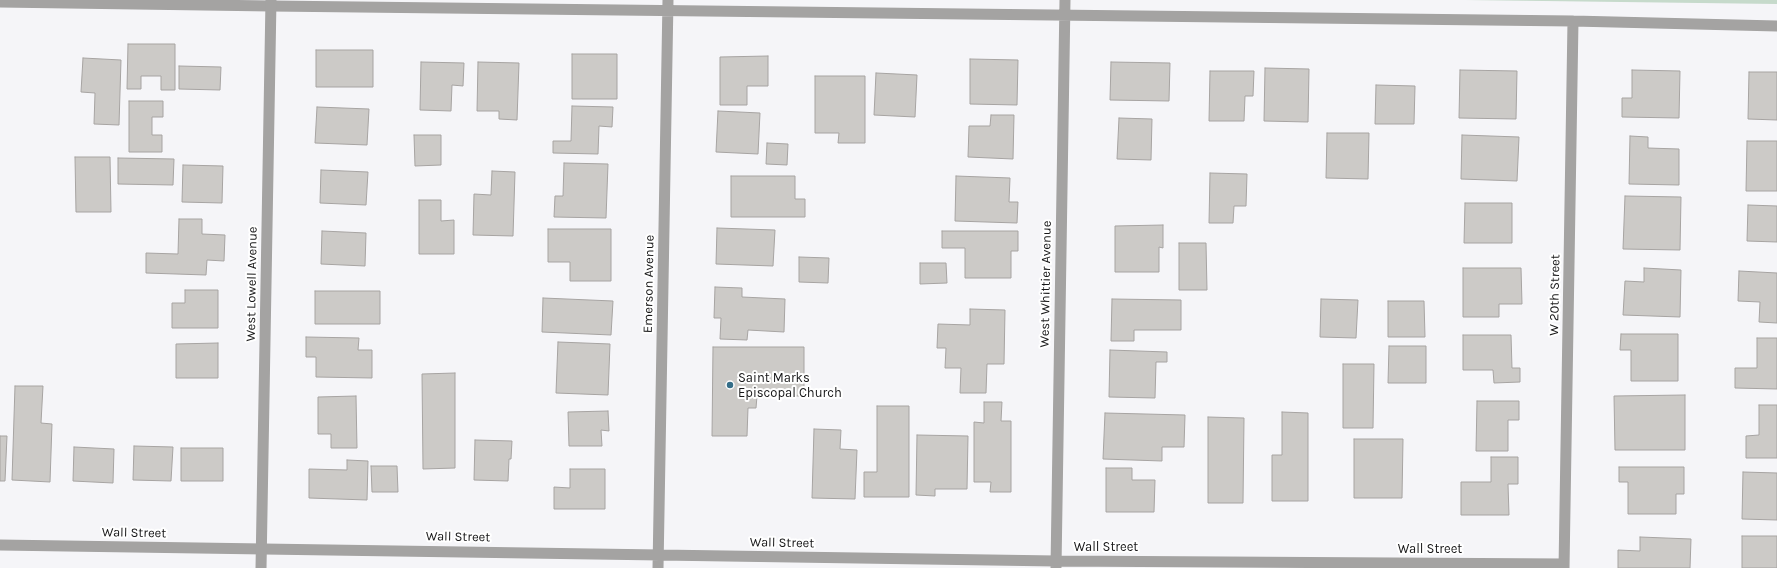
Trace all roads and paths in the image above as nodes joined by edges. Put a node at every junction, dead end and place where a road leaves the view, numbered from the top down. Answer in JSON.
{"nodes":[{"id":1,"x":1065,"y":0,"type":"edge"},
{"id":2,"x":7,"y":1,"type":"edge"},
{"id":3,"x":271,"y":3,"type":"edge"},
{"id":4,"x":668,"y":5,"type":"edge"},
{"id":5,"x":1065,"y":16,"type":"junction"},
{"id":6,"x":1573,"y":22,"type":"junction"},
{"id":7,"x":1777,"y":26,"type":"edge"},
{"id":8,"x":0,"y":545,"type":"edge"},
{"id":9,"x":262,"y":548,"type":"junction"},
{"id":10,"x":658,"y":555,"type":"junction"},
{"id":11,"x":1056,"y":564,"type":"edge"},
{"id":12,"x":1564,"y":566,"type":"edge"},
{"id":13,"x":261,"y":568,"type":"edge"},
{"id":14,"x":658,"y":568,"type":"edge"}],
"edges":[{"from":1,"to":5,"type":"street","name":"West Whittier Avenue"},
{"from":2,"to":3,"type":"street"},
{"from":3,"to":4,"type":"street"},
{"from":3,"to":9,"type":"street","name":"West Lowell Avenue"},
{"from":4,"to":5,"type":"street"},
{"from":4,"to":10,"type":"street","name":"Emerson Avenue"},
{"from":5,"to":6,"type":"street"},
{"from":5,"to":11,"type":"street","name":"West Whittier Avenue"},
{"from":6,"to":7,"type":"street"},
{"from":6,"to":12,"type":"street","name":"W 20th Street"},
{"from":8,"to":9,"type":"street","name":"Wall Street"},
{"from":9,"to":10,"type":"street","name":"Wall Street"},
{"from":9,"to":13,"type":"street","name":"West Lowell Avenue"},
{"from":10,"to":11,"type":"street","name":"Wall Street"},
{"from":10,"to":14,"type":"street","name":"Emerson Avenue"},
{"from":11,"to":12,"type":"street","name":"Wall Street"}]}
